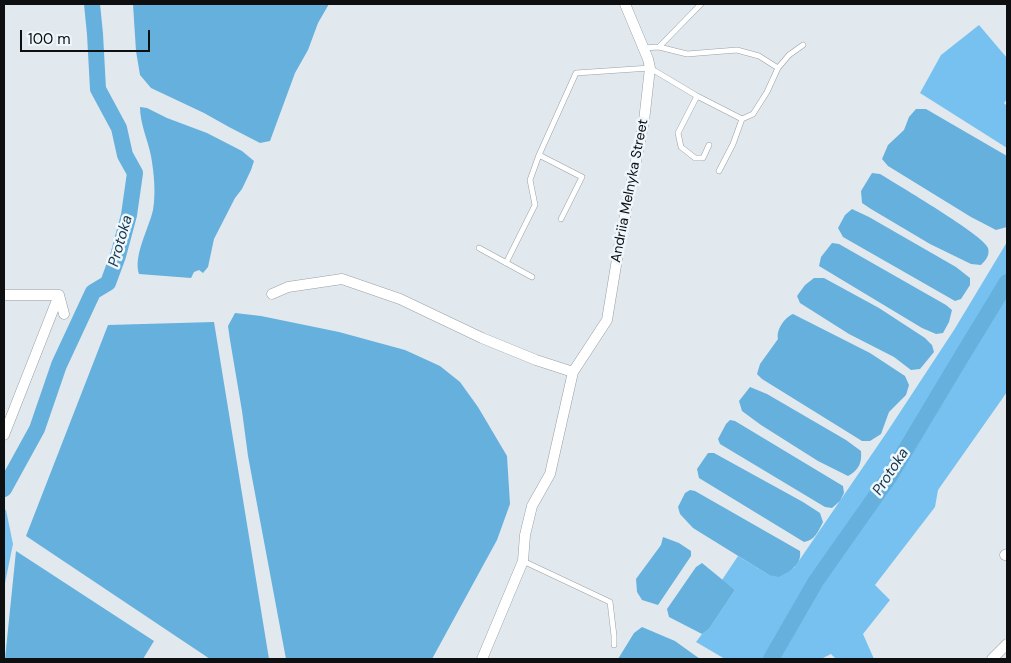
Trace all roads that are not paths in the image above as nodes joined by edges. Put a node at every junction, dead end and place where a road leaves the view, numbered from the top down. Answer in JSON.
{"nodes":[{"id":1,"x":625,"y":4,"type":"edge"},
{"id":2,"x":702,"y":4,"type":"edge"},
{"id":3,"x":803,"y":45,"type":"dead end"},
{"id":4,"x":658,"y":47,"type":"junction"},
{"id":5,"x":644,"y":48,"type":"junction"},
{"id":6,"x":650,"y":68,"type":"junction"},
{"id":7,"x":778,"y":68,"type":"junction"},
{"id":8,"x":696,"y":96,"type":"junction"},
{"id":9,"x":742,"y":119,"type":"junction"},
{"id":10,"x":709,"y":145,"type":"dead end"},
{"id":11,"x":539,"y":155,"type":"junction"},
{"id":12,"x":719,"y":171,"type":"dead end"},
{"id":13,"x":561,"y":219,"type":"dead end"},
{"id":14,"x":479,"y":248,"type":"dead end"},
{"id":15,"x":506,"y":263,"type":"junction"},
{"id":16,"x":532,"y":277,"type":"dead end"},
{"id":17,"x":272,"y":294,"type":"dead end"},
{"id":18,"x":59,"y":295,"type":"junction"},
{"id":19,"x":4,"y":296,"type":"edge"},
{"id":20,"x":64,"y":314,"type":"dead end"},
{"id":21,"x":573,"y":372,"type":"junction"},
{"id":22,"x":4,"y":434,"type":"edge"},
{"id":23,"x":523,"y":561,"type":"junction"},
{"id":24,"x":1007,"y":644,"type":"edge"},
{"id":25,"x":614,"y":645,"type":"dead end"},
{"id":26,"x":482,"y":659,"type":"edge"},
{"id":27,"x":992,"y":659,"type":"edge"}],
"edges":[{"from":1,"to":5,"type":"street","name":"Andriia Melnyka Street"},
{"from":2,"to":4,"type":"lane"},
{"from":3,"to":7,"type":"lane"},
{"from":4,"to":5,"type":"lane"},
{"from":4,"to":7,"type":"lane"},
{"from":5,"to":6,"type":"street","name":"Andriia Melnyka Street"},
{"from":6,"to":8,"type":"lane"},
{"from":6,"to":11,"type":"lane"},
{"from":6,"to":21,"type":"street","name":"Andriia Melnyka Street"},
{"from":7,"to":9,"type":"lane"},
{"from":8,"to":9,"type":"lane"},
{"from":8,"to":10,"type":"lane"},
{"from":9,"to":12,"type":"lane"},
{"from":11,"to":13,"type":"lane"},
{"from":11,"to":15,"type":"lane"},
{"from":14,"to":15,"type":"lane"},
{"from":15,"to":16,"type":"lane"},
{"from":17,"to":21,"type":"street"},
{"from":18,"to":19,"type":"street"},
{"from":18,"to":20,"type":"street"},
{"from":18,"to":22,"type":"street"},
{"from":21,"to":23,"type":"street","name":"Andriia Melnyka Street"},
{"from":23,"to":25,"type":"lane"},
{"from":23,"to":26,"type":"street","name":"Andriia Melnyka Street"},
{"from":24,"to":27,"type":"street"}]}
